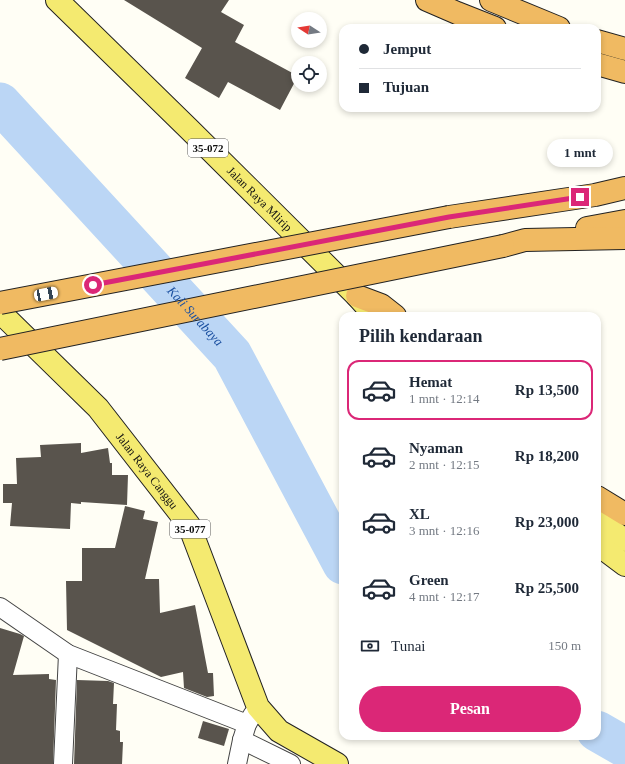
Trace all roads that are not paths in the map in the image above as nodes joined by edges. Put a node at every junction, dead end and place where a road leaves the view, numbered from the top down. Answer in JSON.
{"nodes":[{"id":1,"x":57,"y":0,"type":"edge"},
{"id":2,"x":428,"y":0,"type":"edge"},
{"id":3,"x":491,"y":0,"type":"edge"},
{"id":4,"x":484,"y":24,"type":"edge"},
{"id":5,"x":549,"y":24,"type":"edge"},
{"id":6,"x":601,"y":42,"type":"edge"},
{"id":7,"x":625,"y":49,"type":"edge"},
{"id":8,"x":601,"y":65,"type":"edge"},
{"id":9,"x":625,"y":72,"type":"edge"},
{"id":10,"x":625,"y":188,"type":"edge"},
{"id":11,"x":625,"y":221,"type":"edge"},
{"id":12,"x":625,"y":238,"type":"edge"},
{"id":13,"x":525,"y":240,"type":"junction"},
{"id":14,"x":357,"y":296,"type":"junction"},
{"id":15,"x":0,"y":303,"type":"edge"},
{"id":16,"x":0,"y":312,"type":"edge"},
{"id":17,"x":371,"y":312,"type":"edge"},
{"id":18,"x":390,"y":312,"type":"edge"},
{"id":19,"x":0,"y":349,"type":"edge"},
{"id":20,"x":601,"y":499,"type":"edge"},
{"id":21,"x":625,"y":514,"type":"edge"},
{"id":22,"x":601,"y":523,"type":"edge"},
{"id":23,"x":625,"y":540,"type":"edge"},
{"id":24,"x":601,"y":547,"type":"edge"},
{"id":25,"x":625,"y":565,"type":"edge"},
{"id":26,"x":0,"y":608,"type":"edge"},
{"id":27,"x":68,"y":654,"type":"junction"},
{"id":28,"x":249,"y":724,"type":"junction"},
{"id":29,"x":63,"y":764,"type":"edge"},
{"id":30,"x":237,"y":764,"type":"edge"},
{"id":31,"x":291,"y":764,"type":"edge"},
{"id":32,"x":337,"y":764,"type":"edge"}],
"edges":[{"from":1,"to":14,"type":"main road","name":"Jalan Raya Mlirip","number":"35-072"},
{"from":2,"to":4,"type":"highway"},
{"from":3,"to":5,"type":"highway"},
{"from":6,"to":7,"type":"highway"},
{"from":8,"to":9,"type":"highway"},
{"from":10,"to":15,"type":"highway","bridge":true},
{"from":11,"to":13,"type":"highway"},
{"from":12,"to":13,"type":"highway"},
{"from":13,"to":19,"type":"highway","bridge":true},
{"from":14,"to":17,"type":"main road","name":"Jalan Raya Mlirip","number":"35-072"},
{"from":14,"to":18,"type":"highway"},
{"from":16,"to":28,"type":"main road","name":"Jalan Raya Canggu","number":"35-077"},
{"from":20,"to":21,"type":"highway"},
{"from":22,"to":23,"type":"main road"},
{"from":24,"to":25,"type":"main road"},
{"from":26,"to":27,"type":"street"},
{"from":27,"to":28,"type":"street"},
{"from":27,"to":29,"type":"street"},
{"from":28,"to":30,"type":"street"},
{"from":28,"to":31,"type":"street"},
{"from":28,"to":32,"type":"main road","name":"Jalan Raya Canggu","number":"35-077"}]}
